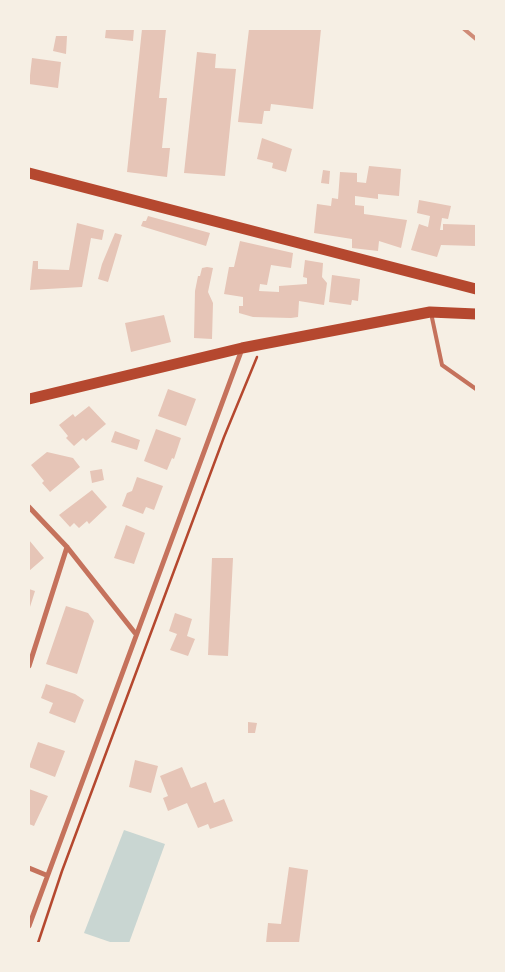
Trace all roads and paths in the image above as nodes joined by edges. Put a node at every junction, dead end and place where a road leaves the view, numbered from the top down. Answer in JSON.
{"nodes":[{"id":1,"x":29,"y":173,"type":"edge"},
{"id":2,"x":476,"y":289,"type":"edge"},
{"id":3,"x":430,"y":312,"type":"junction"},
{"id":4,"x":476,"y":314,"type":"edge"},
{"id":5,"x":242,"y":348,"type":"junction"},
{"id":6,"x":258,"y":355,"type":"dead end"},
{"id":7,"x":476,"y":389,"type":"edge"},
{"id":8,"x":29,"y":399,"type":"edge"},
{"id":9,"x":29,"y":507,"type":"edge"},
{"id":10,"x":67,"y":547,"type":"junction"},
{"id":11,"x":135,"y":633,"type":"junction"},
{"id":12,"x":29,"y":666,"type":"edge"},
{"id":13,"x":29,"y":868,"type":"edge"},
{"id":14,"x":46,"y":875,"type":"junction"},
{"id":15,"x":29,"y":926,"type":"edge"},
{"id":16,"x":38,"y":943,"type":"edge"}],
"edges":[{"from":1,"to":2,"type":"main road"},
{"from":3,"to":4,"type":"main road"},
{"from":3,"to":5,"type":"main road"},
{"from":3,"to":7,"type":"lane"},
{"from":5,"to":8,"type":"main road"},
{"from":5,"to":11,"type":"street"},
{"from":6,"to":16,"type":"path"},
{"from":9,"to":10,"type":"street"},
{"from":10,"to":11,"type":"street"},
{"from":10,"to":12,"type":"street"},
{"from":11,"to":14,"type":"street"},
{"from":13,"to":14,"type":"street"},
{"from":14,"to":15,"type":"street"}]}
